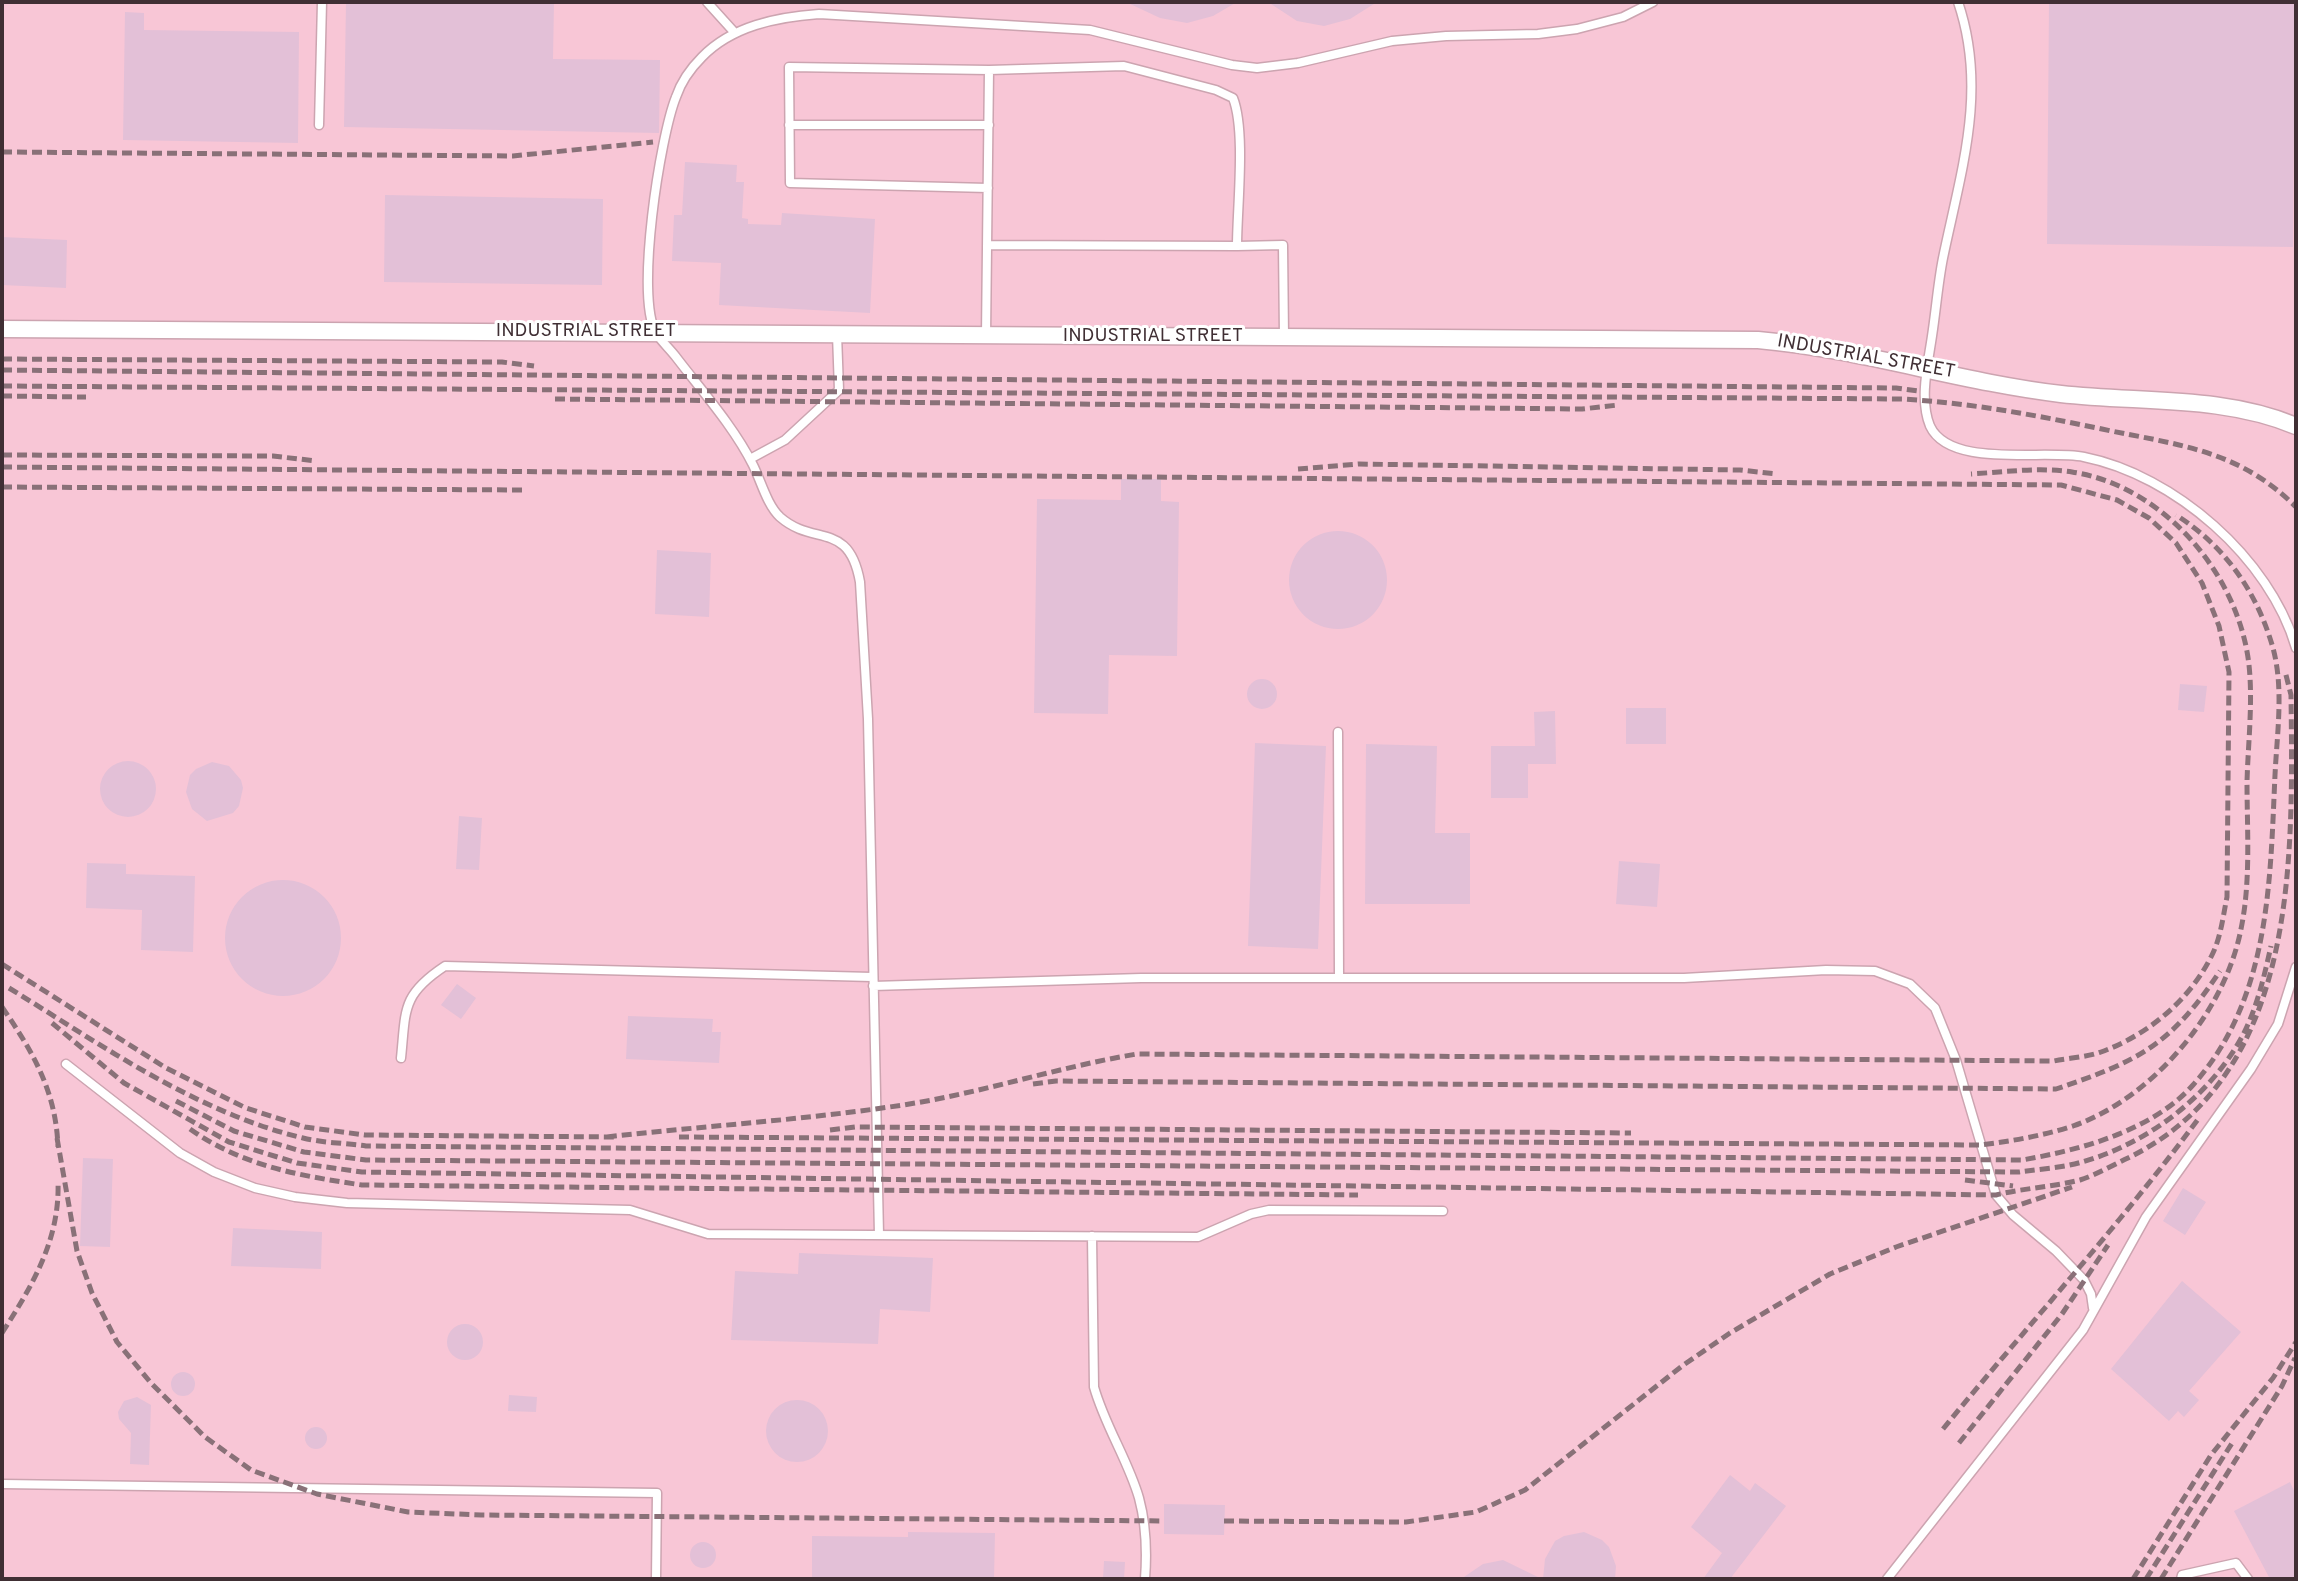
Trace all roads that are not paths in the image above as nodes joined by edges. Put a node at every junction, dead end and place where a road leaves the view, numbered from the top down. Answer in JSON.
{"nodes":[{"id":1,"x":321,"y":2,"type":"edge"},
{"id":2,"x":707,"y":2,"type":"edge"},
{"id":3,"x":1653,"y":2,"type":"edge"},
{"id":4,"x":1958,"y":2,"type":"edge"},
{"id":5,"x":735,"y":33,"type":"junction"},
{"id":6,"x":989,"y":69,"type":"junction"},
{"id":7,"x":319,"y":125,"type":"dead end"},
{"id":8,"x":789,"y":125,"type":"junction"},
{"id":9,"x":989,"y":125,"type":"junction"},
{"id":10,"x":988,"y":188,"type":"junction"},
{"id":11,"x":987,"y":245,"type":"junction"},
{"id":12,"x":1237,"y":246,"type":"junction"},
{"id":13,"x":2,"y":329,"type":"edge"},
{"id":14,"x":655,"y":331,"type":"junction"},
{"id":15,"x":837,"y":334,"type":"junction"},
{"id":16,"x":986,"y":336,"type":"junction"},
{"id":17,"x":1284,"y":338,"type":"junction"},
{"id":18,"x":1927,"y":367,"type":"junction"},
{"id":19,"x":2296,"y":426,"type":"edge"},
{"id":20,"x":750,"y":459,"type":"junction"},
{"id":21,"x":2296,"y":648,"type":"edge"},
{"id":22,"x":1338,"y":732,"type":"dead end"},
{"id":23,"x":2296,"y":967,"type":"edge"},
{"id":24,"x":1339,"y":977,"type":"junction"},
{"id":25,"x":873,"y":981,"type":"junction"},
{"id":26,"x":401,"y":1058,"type":"dead end"},
{"id":27,"x":66,"y":1064,"type":"dead end"},
{"id":28,"x":1443,"y":1211,"type":"dead end"},
{"id":29,"x":879,"y":1235,"type":"junction"},
{"id":30,"x":1092,"y":1236,"type":"junction"},
{"id":31,"x":2093,"y":1308,"type":"junction"},
{"id":32,"x":2,"y":1484,"type":"edge"},
{"id":33,"x":656,"y":1579,"type":"edge"},
{"id":34,"x":1145,"y":1579,"type":"edge"},
{"id":35,"x":1887,"y":1579,"type":"edge"},
{"id":36,"x":2181,"y":1579,"type":"edge"},
{"id":37,"x":2248,"y":1579,"type":"edge"}],
"edges":[{"from":1,"to":7,"type":"lane"},
{"from":2,"to":5,"type":"lane"},
{"from":3,"to":5,"type":"lane"},
{"from":4,"to":18,"type":"lane"},
{"from":5,"to":14,"type":"lane"},
{"from":6,"to":8,"type":"lane"},
{"from":6,"to":9,"type":"lane"},
{"from":6,"to":12,"type":"lane"},
{"from":8,"to":9,"type":"lane"},
{"from":8,"to":10,"type":"lane"},
{"from":9,"to":10,"type":"lane"},
{"from":10,"to":11,"type":"lane"},
{"from":11,"to":12,"type":"lane"},
{"from":11,"to":16,"type":"lane"},
{"from":12,"to":17,"type":"lane"},
{"from":13,"to":14,"type":"street","name":"INDUSTRIAL STREET"},
{"from":14,"to":15,"type":"street","name":"INDUSTRIAL STREET"},
{"from":14,"to":20,"type":"lane"},
{"from":15,"to":16,"type":"street","name":"INDUSTRIAL STREET"},
{"from":15,"to":20,"type":"lane"},
{"from":16,"to":17,"type":"street","name":"INDUSTRIAL STREET"},
{"from":17,"to":18,"type":"street","name":"INDUSTRIAL STREET"},
{"from":18,"to":19,"type":"street","name":"INDUSTRIAL STREET"},
{"from":18,"to":21,"type":"lane"},
{"from":20,"to":25,"type":"lane"},
{"from":22,"to":24,"type":"lane"},
{"from":23,"to":31,"type":"lane"},
{"from":24,"to":25,"type":"lane"},
{"from":24,"to":31,"type":"lane"},
{"from":25,"to":26,"type":"lane"},
{"from":25,"to":29,"type":"lane"},
{"from":27,"to":29,"type":"lane"},
{"from":28,"to":30,"type":"lane"},
{"from":29,"to":30,"type":"lane"},
{"from":30,"to":34,"type":"lane"},
{"from":31,"to":35,"type":"lane"},
{"from":32,"to":33,"type":"lane"},
{"from":36,"to":37,"type":"lane"}]}
